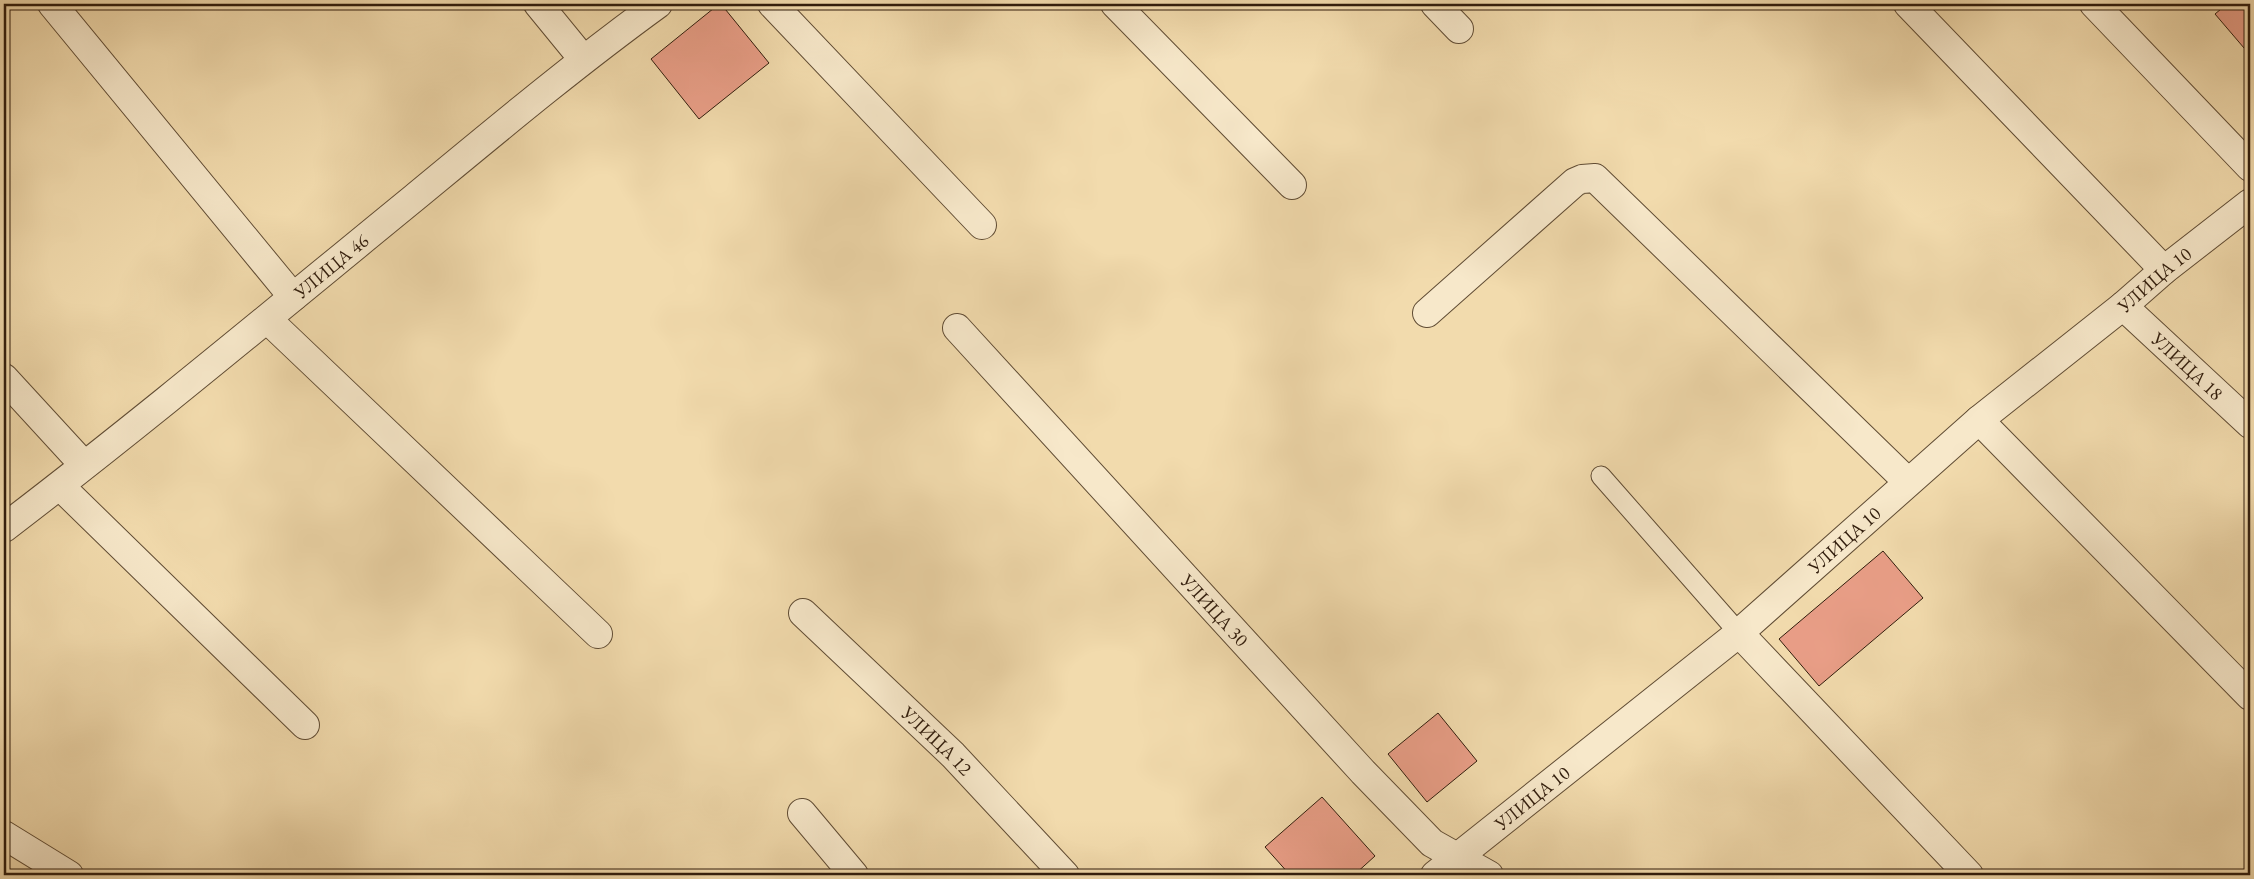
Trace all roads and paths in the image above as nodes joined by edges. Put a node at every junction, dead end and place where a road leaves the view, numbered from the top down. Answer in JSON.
{"nodes":[{"id":1,"x":52,"y":4,"type":"edge"},
{"id":2,"x":538,"y":4,"type":"edge"},
{"id":3,"x":658,"y":4,"type":"edge"},
{"id":4,"x":772,"y":4,"type":"edge"},
{"id":5,"x":1115,"y":4,"type":"edge"},
{"id":6,"x":1435,"y":4,"type":"edge"},
{"id":7,"x":1908,"y":4,"type":"edge"},
{"id":8,"x":2094,"y":4,"type":"edge"},
{"id":9,"x":1459,"y":28,"type":"dead end"},
{"id":10,"x":583,"y":58,"type":"junction"},
{"id":11,"x":2250,"y":168,"type":"edge"},
{"id":12,"x":1292,"y":185,"type":"dead end"},
{"id":13,"x":2250,"y":203,"type":"edge"},
{"id":14,"x":982,"y":225,"type":"dead end"},
{"id":15,"x":2164,"y":270,"type":"junction"},
{"id":16,"x":293,"y":297,"type":"junction"},
{"id":17,"x":2123,"y":306,"type":"junction"},
{"id":18,"x":1428,"y":313,"type":"dead end"},
{"id":19,"x":267,"y":318,"type":"junction"},
{"id":20,"x":957,"y":328,"type":"dead end"},
{"id":21,"x":4,"y":378,"type":"edge"},
{"id":22,"x":1979,"y":420,"type":"junction"},
{"id":23,"x":2250,"y":424,"type":"edge"},
{"id":24,"x":84,"y":465,"type":"junction"},
{"id":25,"x":1600,"y":476,"type":"dead end"},
{"id":26,"x":1908,"y":482,"type":"junction"},
{"id":27,"x":60,"y":486,"type":"junction"},
{"id":28,"x":4,"y":528,"type":"edge"},
{"id":29,"x":803,"y":613,"type":"dead end"},
{"id":30,"x":1739,"y":633,"type":"junction"},
{"id":31,"x":598,"y":634,"type":"dead end"},
{"id":32,"x":2250,"y":696,"type":"edge"},
{"id":33,"x":306,"y":725,"type":"dead end"},
{"id":34,"x":802,"y":813,"type":"dead end"},
{"id":35,"x":4,"y":835,"type":"edge"},
{"id":36,"x":1457,"y":858,"type":"junction"},
{"id":37,"x":69,"y":875,"type":"edge"},
{"id":38,"x":854,"y":875,"type":"edge"},
{"id":39,"x":1065,"y":875,"type":"edge"},
{"id":40,"x":1435,"y":875,"type":"edge"},
{"id":41,"x":1489,"y":875,"type":"edge"},
{"id":42,"x":1969,"y":875,"type":"edge"}],
"edges":[{"from":1,"to":16,"type":"street"},
{"from":2,"to":10,"type":"street"},
{"from":3,"to":10,"type":"street","name":"УЛИЦА 46"},
{"from":4,"to":14,"type":"street"},
{"from":5,"to":12,"type":"street"},
{"from":6,"to":9,"type":"street"},
{"from":7,"to":15,"type":"street"},
{"from":8,"to":11,"type":"street"},
{"from":10,"to":16,"type":"street","name":"УЛИЦА 46"},
{"from":13,"to":15,"type":"street","name":"УЛИЦА 10"},
{"from":15,"to":17,"type":"street","name":"УЛИЦА 10"},
{"from":16,"to":19,"type":"street","name":"УЛИЦА 46"},
{"from":17,"to":22,"type":"street","name":"УЛИЦА 10"},
{"from":17,"to":23,"type":"street","name":"УЛИЦА 18"},
{"from":18,"to":26,"type":"street"},
{"from":19,"to":24,"type":"street","name":"УЛИЦА 46"},
{"from":19,"to":31,"type":"street"},
{"from":20,"to":36,"type":"street","name":"УЛИЦА 30"},
{"from":21,"to":24,"type":"street"},
{"from":22,"to":26,"type":"street","name":"УЛИЦА 10"},
{"from":22,"to":32,"type":"street"},
{"from":24,"to":27,"type":"street","name":"УЛИЦА 46"},
{"from":25,"to":30,"type":"lane"},
{"from":26,"to":30,"type":"street","name":"УЛИЦА 10"},
{"from":27,"to":28,"type":"street","name":"УЛИЦА 46"},
{"from":27,"to":33,"type":"street"},
{"from":29,"to":39,"type":"street","name":"УЛИЦА 12"},
{"from":30,"to":36,"type":"street","name":"УЛИЦА 10"},
{"from":30,"to":42,"type":"street"},
{"from":34,"to":38,"type":"street"},
{"from":35,"to":37,"type":"street"},
{"from":36,"to":40,"type":"street","name":"УЛИЦА 10"},
{"from":36,"to":41,"type":"street","name":"УЛИЦА 30"}]}
